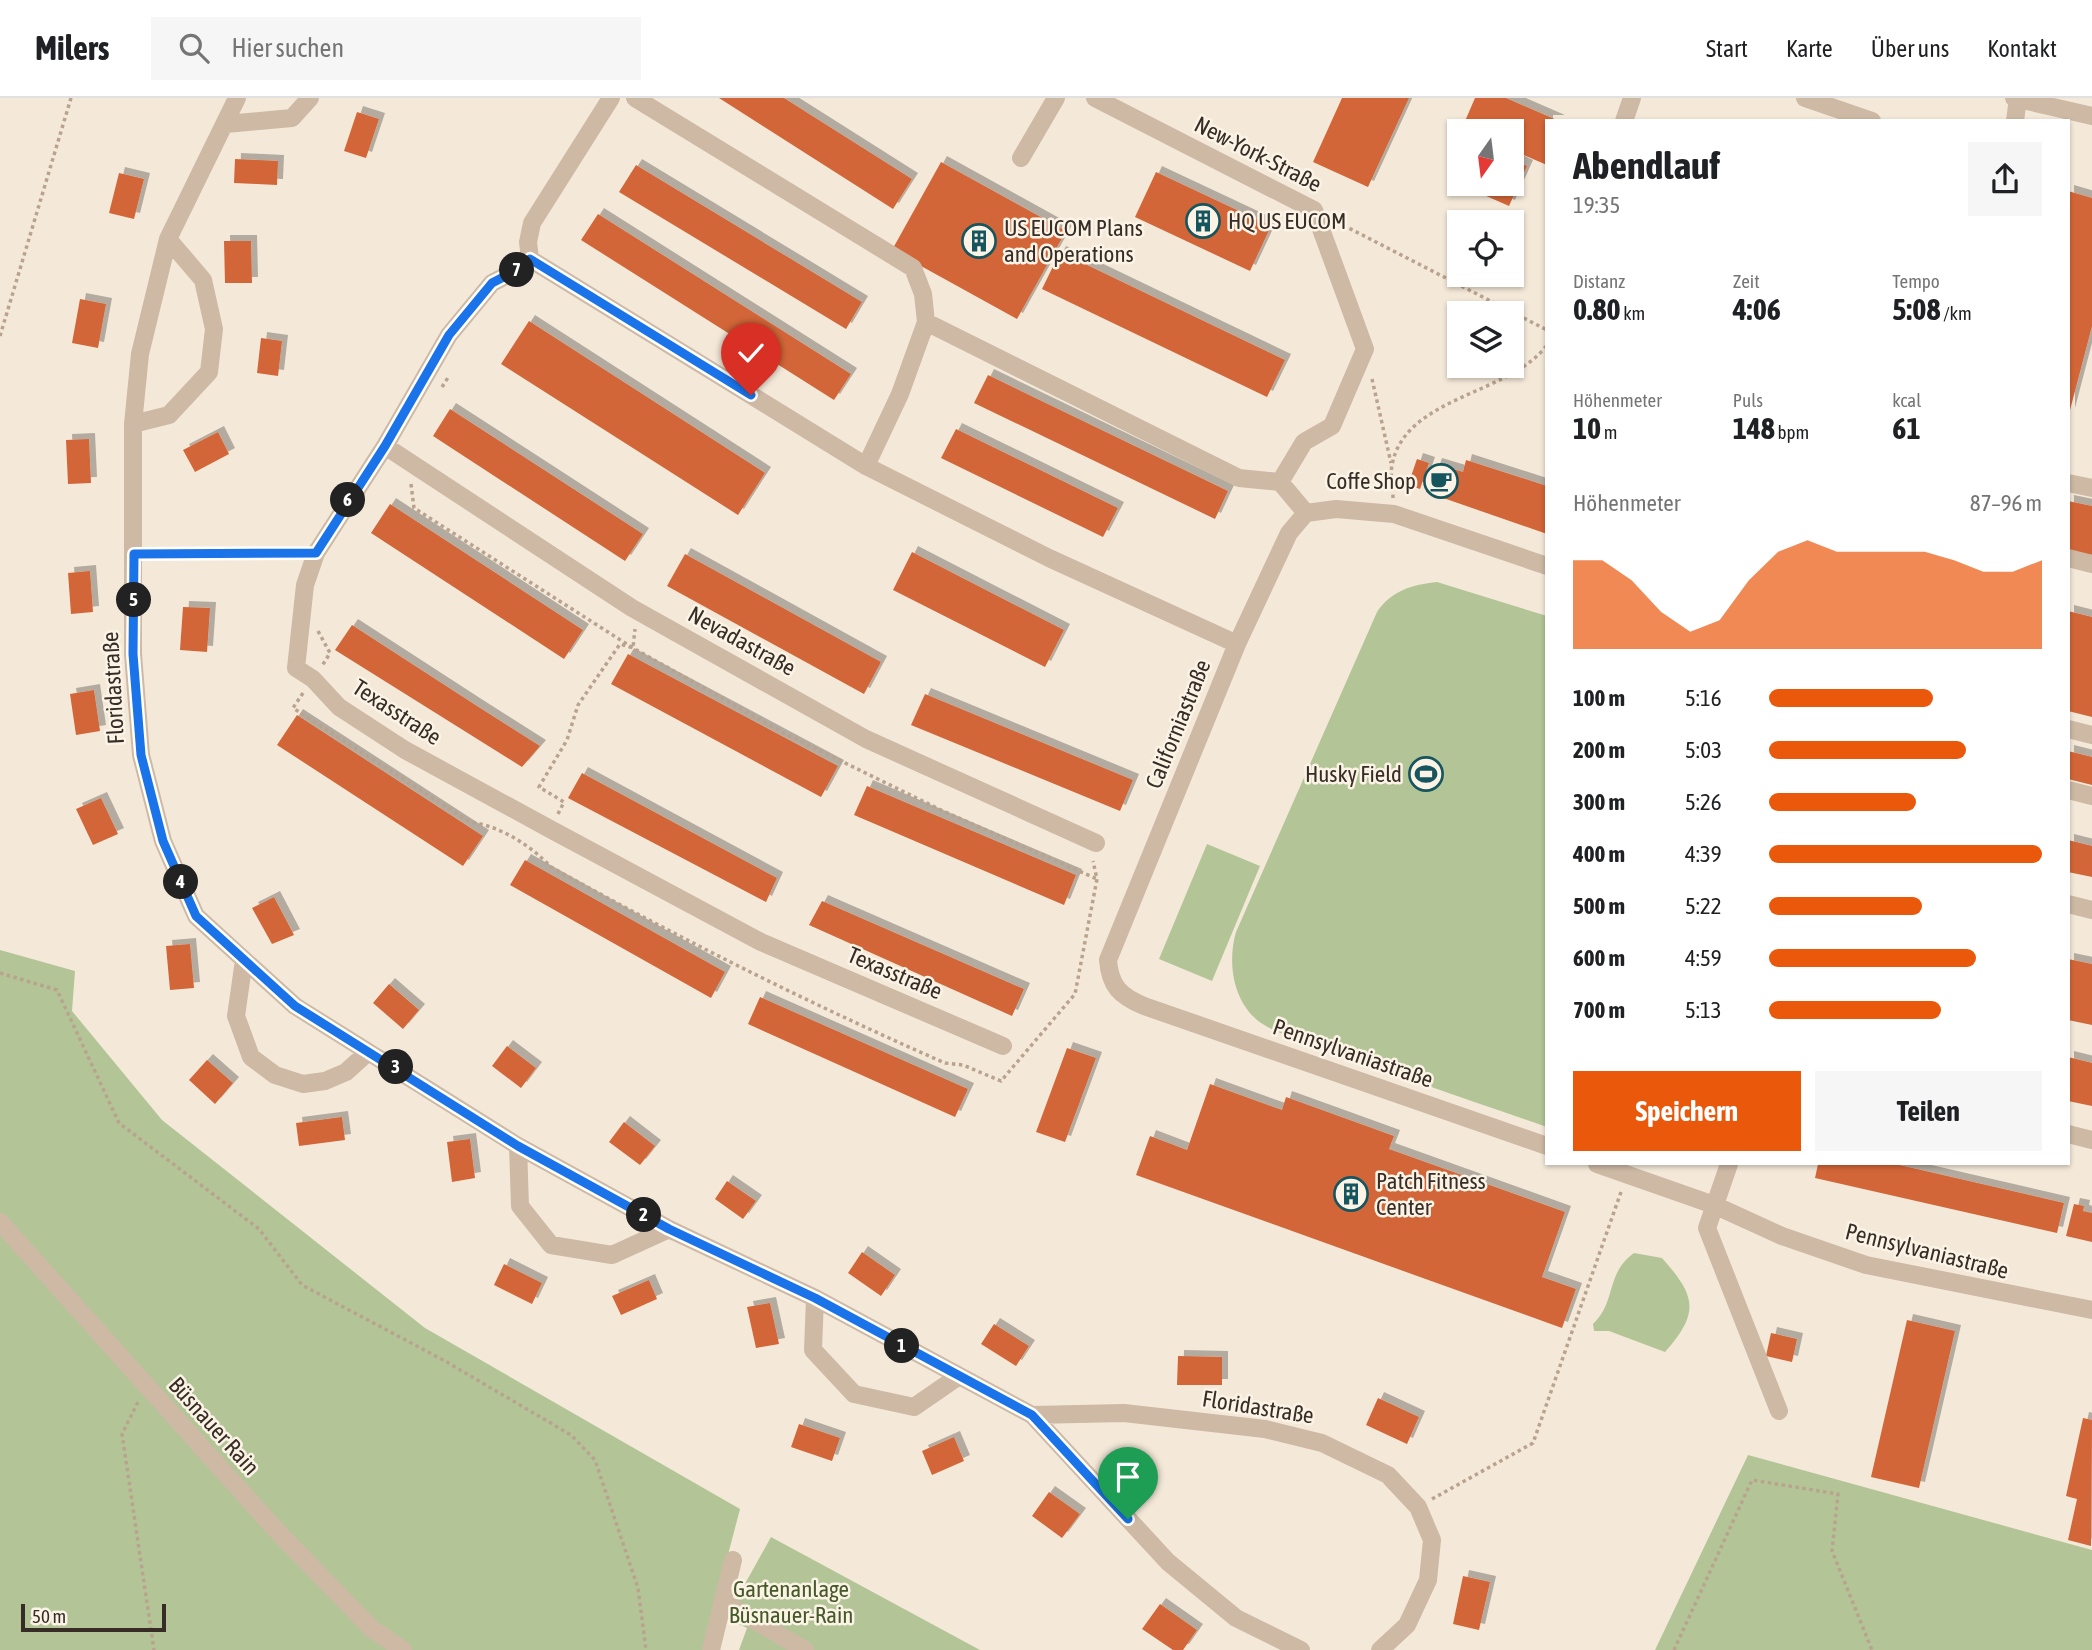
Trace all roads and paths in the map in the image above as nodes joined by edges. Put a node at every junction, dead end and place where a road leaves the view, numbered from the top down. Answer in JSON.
{"nodes":[{"id":1,"x":71,"y":98,"type":"edge"},
{"id":2,"x":237,"y":98,"type":"edge"},
{"id":3,"x":310,"y":98,"type":"edge"},
{"id":4,"x":611,"y":98,"type":"edge"},
{"id":5,"x":635,"y":98,"type":"edge"},
{"id":6,"x":1056,"y":98,"type":"edge"},
{"id":7,"x":1096,"y":98,"type":"edge"},
{"id":8,"x":1632,"y":98,"type":"edge"},
{"id":9,"x":1805,"y":98,"type":"edge"},
{"id":10,"x":2017,"y":98,"type":"edge"},
{"id":11,"x":2092,"y":116,"type":"edge"},
{"id":12,"x":1625,"y":119,"type":"edge"},
{"id":13,"x":1866,"y":119,"type":"edge"},
{"id":14,"x":2015,"y":119,"type":"edge"},
{"id":15,"x":226,"y":124,"type":"junction"},
{"id":16,"x":1021,"y":158,"type":"dead end"},
{"id":17,"x":1314,"y":210,"type":"junction"},
{"id":18,"x":168,"y":239,"type":"junction"},
{"id":19,"x":530,"y":259,"type":"junction"},
{"id":20,"x":926,"y":322,"type":"junction"},
{"id":21,"x":1545,"y":329,"type":"edge"},
{"id":22,"x":0,"y":336,"type":"edge"},
{"id":23,"x":1545,"y":347,"type":"edge"},
{"id":24,"x":1365,"y":349,"type":"junction"},
{"id":25,"x":134,"y":424,"type":"junction"},
{"id":26,"x":385,"y":446,"type":"junction"},
{"id":27,"x":866,"y":466,"type":"junction"},
{"id":28,"x":1392,"y":466,"type":"junction"},
{"id":29,"x":1280,"y":482,"type":"junction"},
{"id":30,"x":2070,"y":482,"type":"edge"},
{"id":31,"x":2092,"y":488,"type":"edge"},
{"id":32,"x":1306,"y":513,"type":"junction"},
{"id":33,"x":1394,"y":514,"type":"junction"},
{"id":34,"x":316,"y":553,"type":"junction"},
{"id":35,"x":134,"y":554,"type":"junction"},
{"id":36,"x":2070,"y":558,"type":"edge"},
{"id":37,"x":2092,"y":564,"type":"edge"},
{"id":38,"x":1545,"y":565,"type":"edge"},
{"id":39,"x":638,"y":611,"type":"junction"},
{"id":40,"x":1237,"y":644,"type":"junction"},
{"id":41,"x":2070,"y":730,"type":"edge"},
{"id":42,"x":2092,"y":735,"type":"edge"},
{"id":43,"x":2070,"y":790,"type":"edge"},
{"id":44,"x":2092,"y":796,"type":"edge"},
{"id":45,"x":550,"y":829,"type":"junction"},
{"id":46,"x":1092,"y":842,"type":"joint"},
{"id":47,"x":2070,"y":904,"type":"edge"},
{"id":48,"x":2092,"y":910,"type":"edge"},
{"id":49,"x":244,"y":960,"type":"junction"},
{"id":50,"x":1108,"y":960,"type":"joint"},
{"id":51,"x":0,"y":973,"type":"edge"},
{"id":52,"x":1075,"y":994,"type":"dead end"},
{"id":53,"x":1003,"y":1046,"type":"dead end"},
{"id":54,"x":368,"y":1052,"type":"junction"},
{"id":55,"x":2070,"y":1134,"type":"edge"},
{"id":56,"x":2092,"y":1140,"type":"edge"},
{"id":57,"x":1545,"y":1145,"type":"edge"},
{"id":58,"x":518,"y":1146,"type":"junction"},
{"id":59,"x":1600,"y":1165,"type":"edge"},
{"id":60,"x":1729,"y":1165,"type":"edge"},
{"id":61,"x":1627,"y":1174,"type":"junction"},
{"id":62,"x":1714,"y":1205,"type":"junction"},
{"id":63,"x":0,"y":1222,"type":"edge"},
{"id":64,"x":669,"y":1229,"type":"junction"},
{"id":65,"x":815,"y":1298,"type":"junction"},
{"id":66,"x":2092,"y":1310,"type":"edge"},
{"id":67,"x":959,"y":1377,"type":"junction"},
{"id":68,"x":145,"y":1387,"type":"junction"},
{"id":69,"x":1779,"y":1411,"type":"dead end"},
{"id":70,"x":1032,"y":1415,"type":"junction"},
{"id":71,"x":1418,"y":1507,"type":"junction"},
{"id":72,"x":733,"y":1560,"type":"dead end"},
{"id":73,"x":723,"y":1602,"type":"junction"},
{"id":74,"x":154,"y":1650,"type":"edge"},
{"id":75,"x":403,"y":1650,"type":"edge"},
{"id":76,"x":646,"y":1650,"type":"edge"},
{"id":77,"x":711,"y":1650,"type":"edge"},
{"id":78,"x":805,"y":1650,"type":"edge"},
{"id":79,"x":1301,"y":1650,"type":"edge"},
{"id":80,"x":1380,"y":1650,"type":"edge"},
{"id":81,"x":1674,"y":1650,"type":"edge"},
{"id":82,"x":1872,"y":1650,"type":"edge"}],
"edges":[{"from":1,"to":22,"type":"path"},
{"from":2,"to":15,"type":"street","name":"Floridastraße"},
{"from":3,"to":15,"type":"street"},
{"from":4,"to":19,"type":"street"},
{"from":5,"to":20,"type":"street"},
{"from":6,"to":16,"type":"street"},
{"from":7,"to":17,"type":"street","name":"New-York-Straße"},
{"from":8,"to":12,"type":"street"},
{"from":9,"to":13,"type":"street"},
{"from":10,"to":11,"type":"street"},
{"from":10,"to":14,"type":"street"},
{"from":15,"to":18,"type":"street","name":"Floridastraße"},
{"from":17,"to":21,"type":"path","name":"New-York-Straße"},
{"from":17,"to":24,"type":"street"},
{"from":18,"to":25,"type":"street","name":"Floridastraße"},
{"from":18,"to":25,"type":"street"},
{"from":19,"to":26,"type":"street","name":"Texasstraße"},
{"from":19,"to":27,"type":"street"},
{"from":20,"to":27,"type":"street"},
{"from":20,"to":29,"type":"street"},
{"from":23,"to":28,"type":"path"},
{"from":24,"to":28,"type":"path"},
{"from":24,"to":29,"type":"street"},
{"from":25,"to":35,"type":"street","name":"Floridastraße"},
{"from":26,"to":34,"type":"street","name":"Texasstraße"},
{"from":26,"to":39,"type":"street","name":"Nevadastraße"},
{"from":27,"to":40,"type":"street"},
{"from":28,"to":33,"type":"path"},
{"from":29,"to":32,"type":"street"},
{"from":30,"to":31,"type":"street"},
{"from":32,"to":33,"type":"street"},
{"from":32,"to":40,"type":"street","name":"Californiastraße"},
{"from":33,"to":38,"type":"street"},
{"from":34,"to":35,"type":"path"},
{"from":34,"to":45,"type":"street","name":"Texasstraße"},
{"from":35,"to":49,"type":"street","name":"Floridastraße"},
{"from":36,"to":37,"type":"street"},
{"from":39,"to":45,"type":"path"},
{"from":39,"to":46,"type":"street","name":"Nevadastraße"},
{"from":40,"to":50,"type":"street","name":"Californiastraße"},
{"from":41,"to":42,"type":"street"},
{"from":43,"to":44,"type":"street"},
{"from":45,"to":53,"type":"street","name":"Texasstraße"},
{"from":46,"to":52,"type":"path"},
{"from":47,"to":48,"type":"street"},
{"from":49,"to":54,"type":"street","name":"Floridastraße"},
{"from":49,"to":54,"type":"street"},
{"from":50,"to":57,"type":"street","name":"Pennsylvaniastraße"},
{"from":51,"to":76,"type":"path"},
{"from":54,"to":58,"type":"street","name":"Floridastraße"},
{"from":55,"to":56,"type":"street"},
{"from":58,"to":64,"type":"street","name":"Floridastraße"},
{"from":58,"to":64,"type":"street"},
{"from":59,"to":61,"type":"street","name":"Pennsylvaniastraße"},
{"from":60,"to":62,"type":"street"},
{"from":61,"to":62,"type":"street","name":"Pennsylvaniastraße"},
{"from":61,"to":71,"type":"path"},
{"from":62,"to":66,"type":"street","name":"Pennsylvaniastraße"},
{"from":62,"to":69,"type":"street"},
{"from":63,"to":68,"type":"street","name":"Büsnauer Rain"},
{"from":64,"to":65,"type":"street","name":"Floridastraße"},
{"from":65,"to":67,"type":"street","name":"Floridastraße"},
{"from":65,"to":67,"type":"street"},
{"from":67,"to":70,"type":"street","name":"Floridastraße"},
{"from":68,"to":74,"type":"path"},
{"from":68,"to":75,"type":"street","name":"Büsnauer Rain"},
{"from":70,"to":71,"type":"street","name":"Floridastraße"},
{"from":70,"to":79,"type":"street","name":"Floridastraße"},
{"from":71,"to":80,"type":"street","name":"Floridastraße"},
{"from":72,"to":73,"type":"street"},
{"from":73,"to":77,"type":"street"},
{"from":73,"to":78,"type":"street"},
{"from":81,"to":82,"type":"path"}]}
